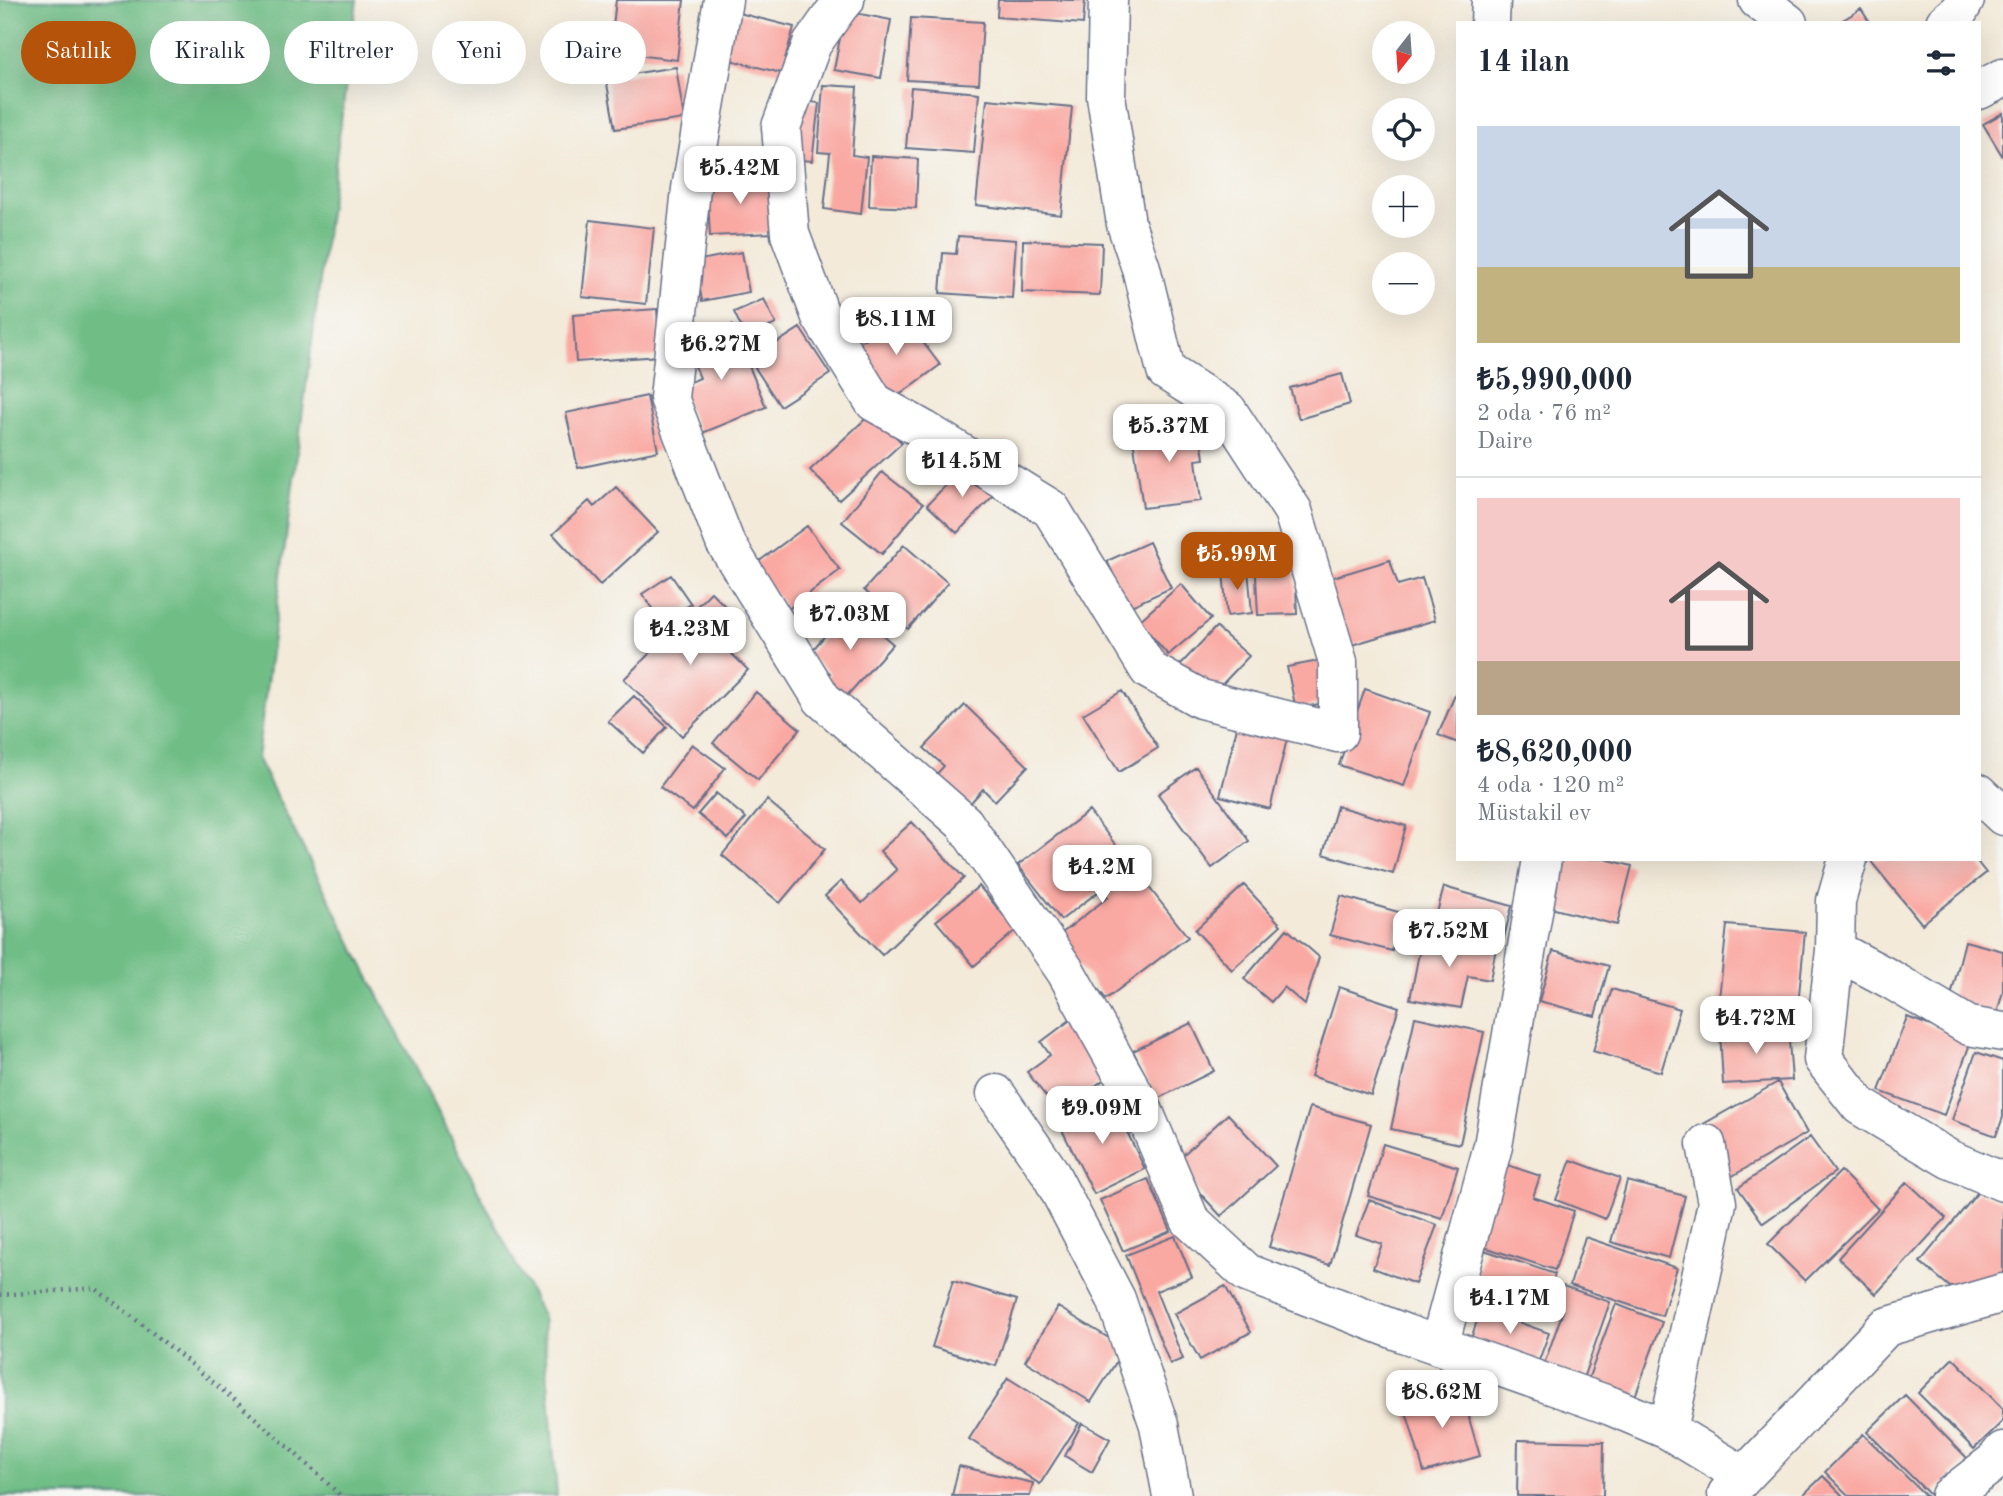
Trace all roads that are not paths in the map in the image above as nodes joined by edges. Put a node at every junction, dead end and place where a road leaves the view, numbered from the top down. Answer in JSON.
{"nodes":[{"id":1,"x":723,"y":0,"type":"edge"},
{"id":2,"x":845,"y":0,"type":"edge"},
{"id":3,"x":1108,"y":0,"type":"edge"},
{"id":4,"x":1491,"y":0,"type":"edge"},
{"id":5,"x":1758,"y":0,"type":"edge"},
{"id":6,"x":1965,"y":0,"type":"edge"},
{"id":7,"x":1490,"y":21,"type":"edge"},
{"id":8,"x":1785,"y":21,"type":"edge"},
{"id":9,"x":1947,"y":21,"type":"edge"},
{"id":10,"x":2003,"y":78,"type":"edge"},
{"id":11,"x":1981,"y":89,"type":"edge"},
{"id":12,"x":1981,"y":795,"type":"edge"},
{"id":13,"x":2003,"y":816,"type":"edge"},
{"id":14,"x":1542,"y":861,"type":"edge"},
{"id":15,"x":1847,"y":861,"type":"edge"},
{"id":16,"x":1835,"y":950,"type":"junction"},
{"id":17,"x":2003,"y":1032,"type":"edge"},
{"id":18,"x":996,"y":1094,"type":"dead end"},
{"id":19,"x":1706,"y":1144,"type":"dead end"},
{"id":20,"x":2003,"y":1182,"type":"edge"},
{"id":21,"x":2003,"y":1293,"type":"edge"},
{"id":22,"x":1439,"y":1346,"type":"junction"},
{"id":23,"x":1668,"y":1430,"type":"junction"},
{"id":24,"x":2003,"y":1451,"type":"edge"},
{"id":25,"x":1735,"y":1486,"type":"edge"},
{"id":26,"x":1172,"y":1496,"type":"edge"},
{"id":27,"x":1950,"y":1496,"type":"edge"}],
"edges":[{"from":1,"to":22,"type":"street"},
{"from":2,"to":3,"type":"street"},
{"from":4,"to":7,"type":"street"},
{"from":5,"to":8,"type":"street"},
{"from":6,"to":9,"type":"street"},
{"from":10,"to":11,"type":"street"},
{"from":12,"to":13,"type":"street"},
{"from":14,"to":22,"type":"street"},
{"from":15,"to":16,"type":"street"},
{"from":16,"to":17,"type":"street"},
{"from":16,"to":20,"type":"street"},
{"from":18,"to":26,"type":"street"},
{"from":19,"to":23,"type":"street"},
{"from":21,"to":25,"type":"street"},
{"from":22,"to":23,"type":"street"},
{"from":23,"to":25,"type":"street"},
{"from":24,"to":27,"type":"street"}]}
